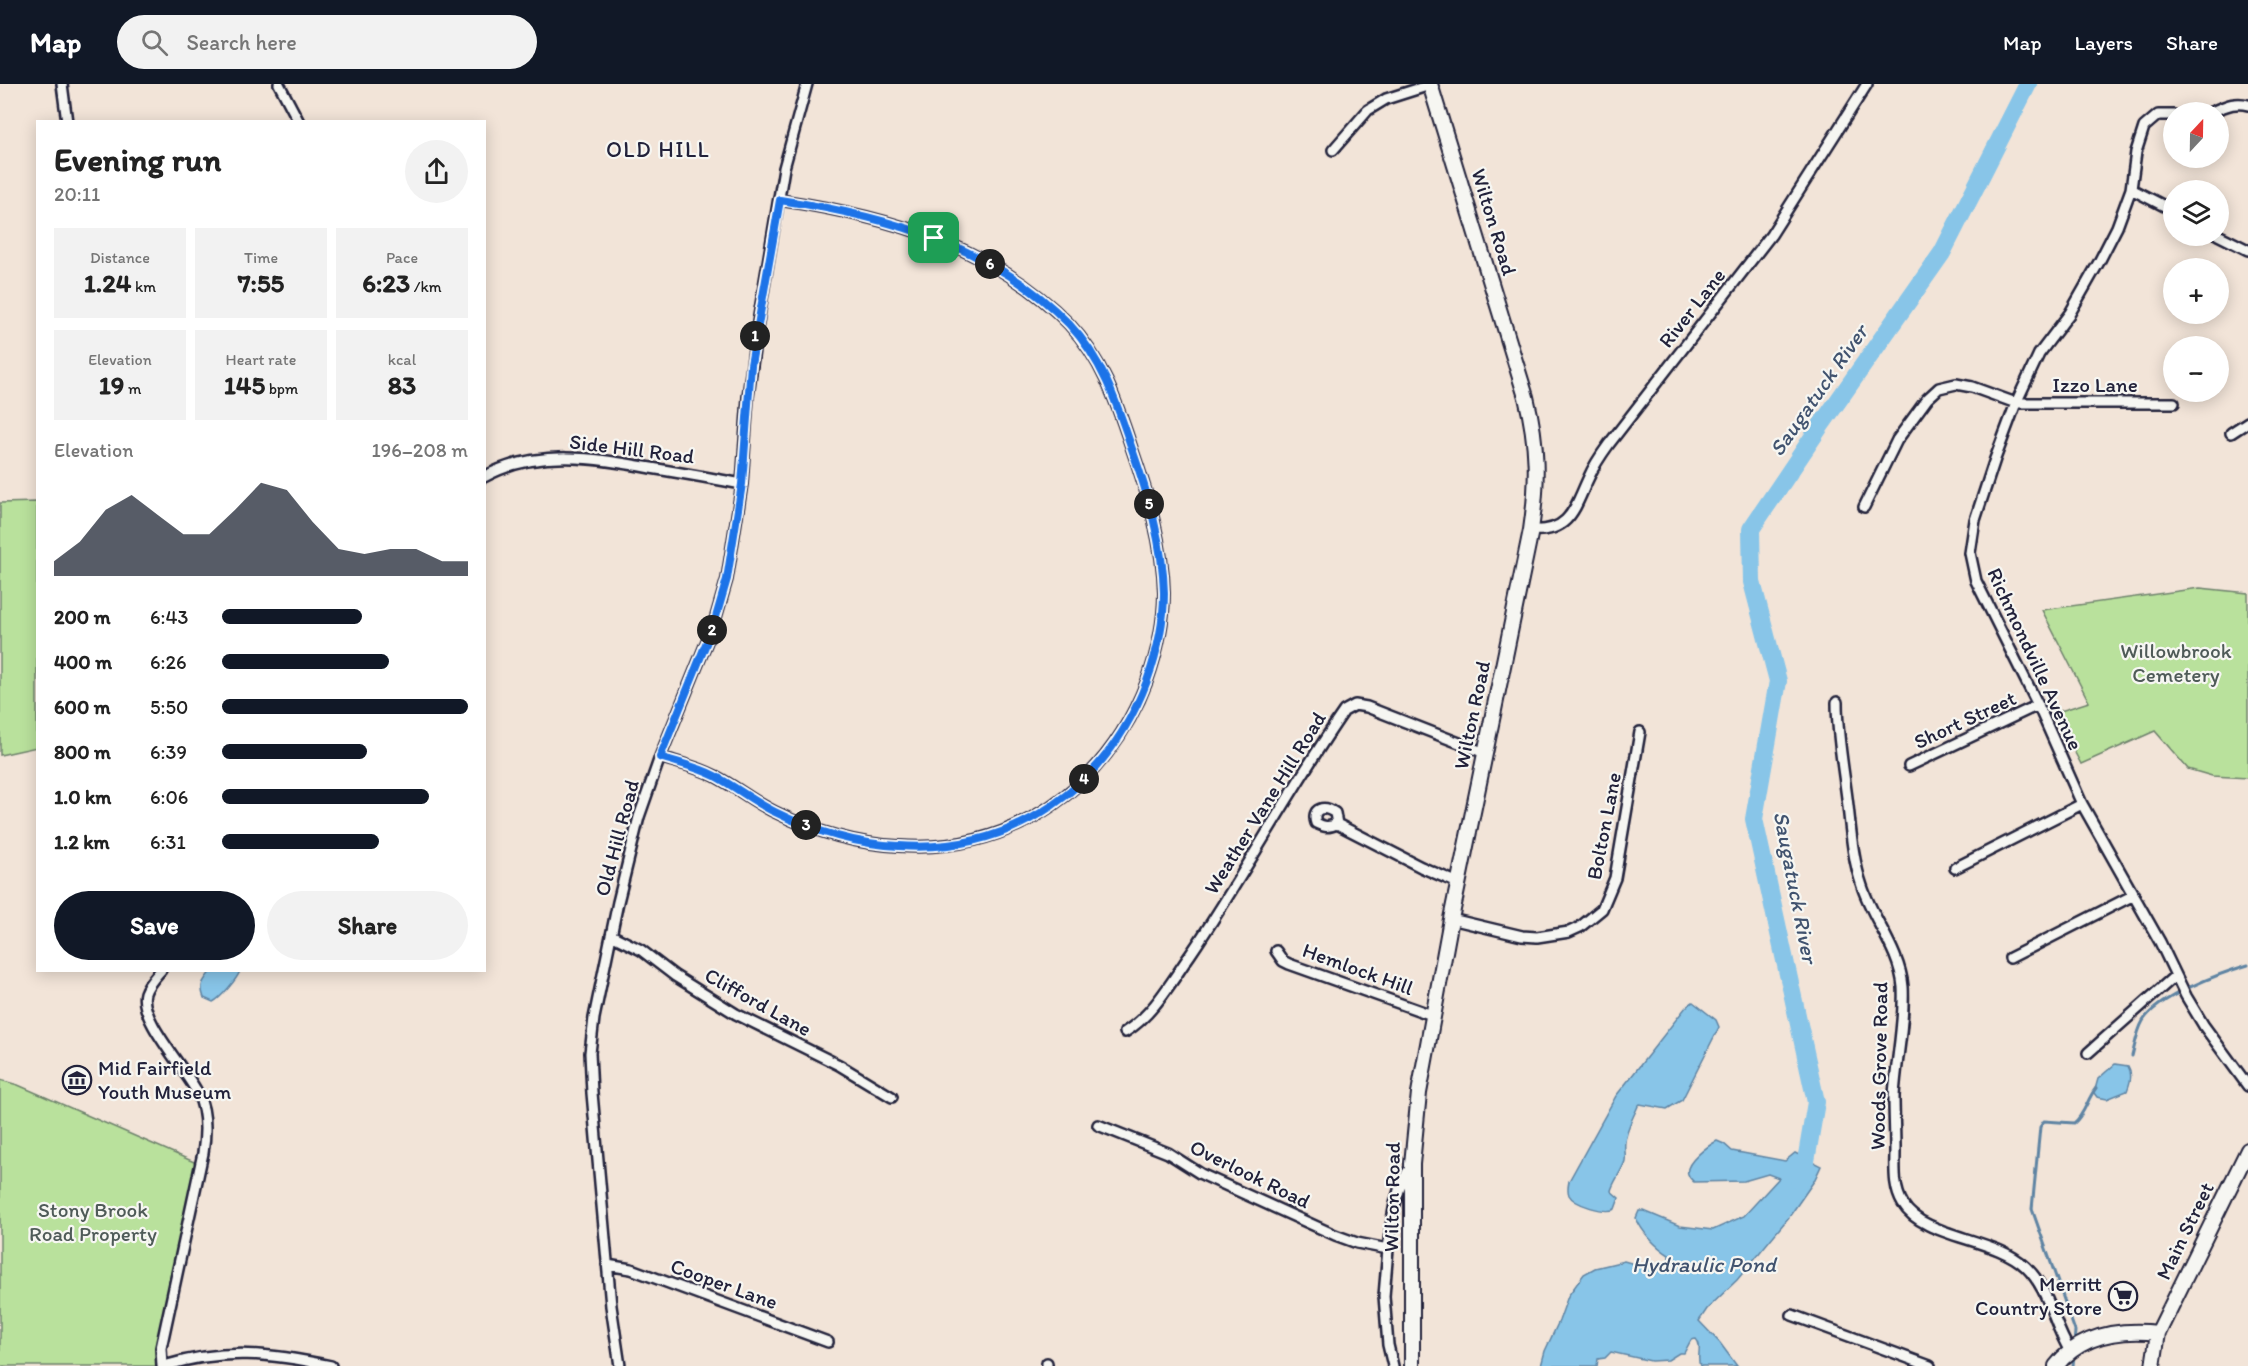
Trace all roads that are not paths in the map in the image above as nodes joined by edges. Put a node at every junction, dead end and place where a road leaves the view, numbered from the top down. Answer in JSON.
{"nodes":[{"id":1,"x":62,"y":84,"type":"edge"},
{"id":2,"x":279,"y":84,"type":"edge"},
{"id":3,"x":807,"y":84,"type":"edge"},
{"id":4,"x":1867,"y":84,"type":"edge"},
{"id":5,"x":1430,"y":85,"type":"edge"},
{"id":6,"x":2229,"y":105,"type":"edge"},
{"id":7,"x":2248,"y":105,"type":"edge"},
{"id":8,"x":2163,"y":115,"type":"edge"},
{"id":9,"x":67,"y":120,"type":"edge"},
{"id":10,"x":298,"y":120,"type":"edge"},
{"id":11,"x":1333,"y":150,"type":"dead end"},
{"id":12,"x":2131,"y":189,"type":"junction"},
{"id":13,"x":780,"y":200,"type":"junction"},
{"id":14,"x":2163,"y":205,"type":"edge"},
{"id":15,"x":2229,"y":240,"type":"edge"},
{"id":16,"x":2248,"y":250,"type":"edge"},
{"id":17,"x":2174,"y":403,"type":"dead end"},
{"id":18,"x":2016,"y":404,"type":"junction"},
{"id":19,"x":2248,"y":422,"type":"edge"},
{"id":20,"x":2231,"y":433,"type":"dead end"},
{"id":21,"x":486,"y":476,"type":"edge"},
{"id":22,"x":742,"y":484,"type":"junction"},
{"id":23,"x":1864,"y":507,"type":"dead end"},
{"id":24,"x":1532,"y":530,"type":"junction"},
{"id":25,"x":1837,"y":702,"type":"dead end"},
{"id":26,"x":2038,"y":705,"type":"junction"},
{"id":27,"x":1640,"y":732,"type":"dead end"},
{"id":28,"x":1485,"y":753,"type":"junction"},
{"id":29,"x":660,"y":757,"type":"junction"},
{"id":30,"x":1909,"y":766,"type":"dead end"},
{"id":31,"x":2082,"y":804,"type":"junction"},
{"id":32,"x":1336,"y":824,"type":"dead end"},
{"id":33,"x":1955,"y":868,"type":"dead end"},
{"id":34,"x":1458,"y":883,"type":"junction"},
{"id":35,"x":2134,"y":895,"type":"junction"},
{"id":36,"x":1451,"y":919,"type":"junction"},
{"id":37,"x":611,"y":935,"type":"junction"},
{"id":38,"x":1276,"y":951,"type":"dead end"},
{"id":39,"x":2010,"y":958,"type":"dead end"},
{"id":40,"x":160,"y":972,"type":"edge"},
{"id":41,"x":2176,"y":975,"type":"junction"},
{"id":42,"x":1432,"y":1015,"type":"junction"},
{"id":43,"x":1125,"y":1032,"type":"dead end"},
{"id":44,"x":2088,"y":1053,"type":"dead end"},
{"id":45,"x":2248,"y":1086,"type":"edge"},
{"id":46,"x":892,"y":1097,"type":"dead end"},
{"id":47,"x":1098,"y":1125,"type":"dead end"},
{"id":48,"x":2246,"y":1158,"type":"edge"},
{"id":49,"x":1412,"y":1164,"type":"junction"},
{"id":50,"x":1388,"y":1249,"type":"junction"},
{"id":51,"x":607,"y":1265,"type":"junction"},
{"id":52,"x":1792,"y":1315,"type":"dead end"},
{"id":53,"x":2158,"y":1333,"type":"junction"},
{"id":54,"x":828,"y":1342,"type":"dead end"},
{"id":55,"x":2070,"y":1351,"type":"junction"},
{"id":56,"x":163,"y":1366,"type":"edge"},
{"id":57,"x":331,"y":1366,"type":"edge"},
{"id":58,"x":620,"y":1366,"type":"edge"},
{"id":59,"x":1393,"y":1366,"type":"edge"},
{"id":60,"x":1412,"y":1366,"type":"edge"},
{"id":61,"x":1930,"y":1366,"type":"edge"},
{"id":62,"x":2056,"y":1366,"type":"edge"},
{"id":63,"x":2153,"y":1366,"type":"edge"}],
"edges":[{"from":1,"to":9,"type":"street"},
{"from":2,"to":10,"type":"street"},
{"from":3,"to":13,"type":"street","name":"Old Hill Road"},
{"from":4,"to":24,"type":"street","name":"River Lane"},
{"from":5,"to":11,"type":"street"},
{"from":5,"to":24,"type":"main road","name":"Wilton Road"},
{"from":6,"to":7,"type":"street"},
{"from":8,"to":12,"type":"street","name":"Richmondville Avenue"},
{"from":12,"to":14,"type":"street"},
{"from":12,"to":18,"type":"street","name":"Richmondville Avenue"},
{"from":13,"to":22,"type":"street","name":"Old Hill Road"},
{"from":13,"to":29,"type":"street"},
{"from":15,"to":16,"type":"street"},
{"from":17,"to":18,"type":"street","name":"Izzo Lane"},
{"from":18,"to":23,"type":"street"},
{"from":18,"to":26,"type":"street","name":"Richmondville Avenue"},
{"from":19,"to":20,"type":"street"},
{"from":21,"to":22,"type":"street","name":"Side Hill Road"},
{"from":22,"to":29,"type":"street","name":"Old Hill Road"},
{"from":24,"to":28,"type":"main road","name":"Wilton Road"},
{"from":25,"to":55,"type":"street","name":"Woods Grove Road"},
{"from":26,"to":30,"type":"street","name":"Short Street"},
{"from":26,"to":31,"type":"street","name":"Richmondville Avenue"},
{"from":27,"to":36,"type":"street","name":"Bolton Lane"},
{"from":28,"to":34,"type":"main road","name":"Wilton Road"},
{"from":28,"to":43,"type":"street","name":"Weather Vane Hill Road"},
{"from":29,"to":37,"type":"street","name":"Old Hill Road"},
{"from":31,"to":33,"type":"street"},
{"from":31,"to":35,"type":"street","name":"Richmondville Avenue"},
{"from":32,"to":34,"type":"street"},
{"from":34,"to":36,"type":"main road","name":"Wilton Road"},
{"from":35,"to":39,"type":"street"},
{"from":35,"to":41,"type":"street","name":"Richmondville Avenue"},
{"from":36,"to":42,"type":"main road","name":"Wilton Road"},
{"from":37,"to":46,"type":"street","name":"Clifford Lane"},
{"from":37,"to":51,"type":"street","name":"Old Hill Road"},
{"from":38,"to":42,"type":"street","name":"Hemlock Hill"},
{"from":40,"to":56,"type":"street"},
{"from":41,"to":44,"type":"street"},
{"from":41,"to":45,"type":"street","name":"Richmondville Avenue"},
{"from":42,"to":49,"type":"main road","name":"Wilton Road"},
{"from":47,"to":50,"type":"street","name":"Overlook Road"},
{"from":48,"to":53,"type":"main road","name":"Main Street"},
{"from":49,"to":50,"type":"street"},
{"from":49,"to":60,"type":"main road","name":"Wilton Road"},
{"from":50,"to":59,"type":"street"},
{"from":51,"to":54,"type":"street","name":"Cooper Lane"},
{"from":51,"to":58,"type":"street","name":"Old Hill Road"},
{"from":52,"to":61,"type":"street"},
{"from":53,"to":55,"type":"main road"},
{"from":53,"to":63,"type":"main road","name":"Main Street"},
{"from":55,"to":62,"type":"main road"},
{"from":56,"to":57,"type":"street"}]}
